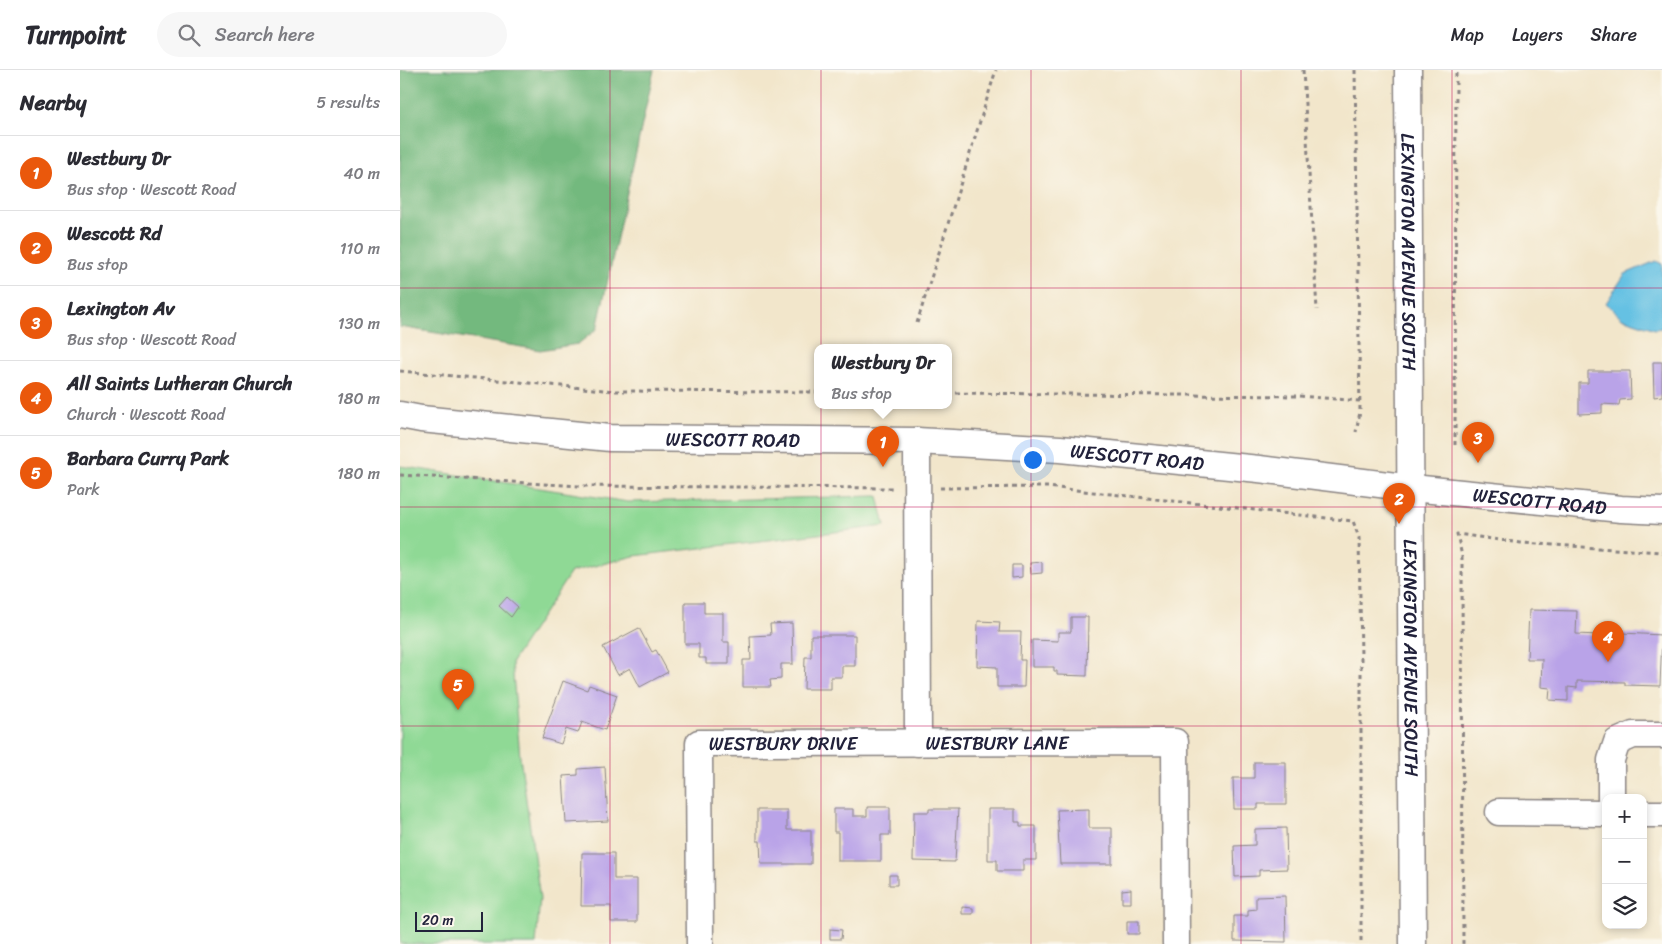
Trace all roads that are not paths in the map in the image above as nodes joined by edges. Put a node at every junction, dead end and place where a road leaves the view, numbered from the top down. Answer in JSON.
{"nodes":[{"id":1,"x":1408,"y":70,"type":"edge"},
{"id":2,"x":400,"y":415,"type":"edge"},
{"id":3,"x":917,"y":440,"type":"junction"},
{"id":4,"x":1412,"y":488,"type":"junction"},
{"id":5,"x":1662,"y":511,"type":"edge"},
{"id":6,"x":1662,"y":735,"type":"edge"},
{"id":7,"x":918,"y":743,"type":"junction"},
{"id":8,"x":1611,"y":794,"type":"edge"},
{"id":9,"x":1499,"y":812,"type":"dead end"},
{"id":10,"x":1602,"y":813,"type":"edge"},
{"id":11,"x":1647,"y":814,"type":"edge"},
{"id":12,"x":1662,"y":814,"type":"edge"},
{"id":13,"x":700,"y":944,"type":"edge"},
{"id":14,"x":1176,"y":944,"type":"edge"},
{"id":15,"x":1413,"y":944,"type":"edge"}],
"edges":[{"from":1,"to":4,"type":"street","name":"LEXINGTON AVENUE SOUTH"},
{"from":2,"to":3,"type":"street","name":"WESCOTT ROAD"},
{"from":3,"to":4,"type":"street","name":"WESCOTT ROAD"},
{"from":3,"to":7,"type":"street","name":"WESTBURY LANE"},
{"from":4,"to":5,"type":"street","name":"WESCOTT ROAD"},
{"from":4,"to":15,"type":"street","name":"LEXINGTON AVENUE SOUTH"},
{"from":6,"to":8,"type":"street"},
{"from":7,"to":13,"type":"street","name":"WESTBURY DRIVE"},
{"from":7,"to":14,"type":"street","name":"WESTBURY LANE"},
{"from":9,"to":10,"type":"street"},
{"from":11,"to":12,"type":"street"}]}
